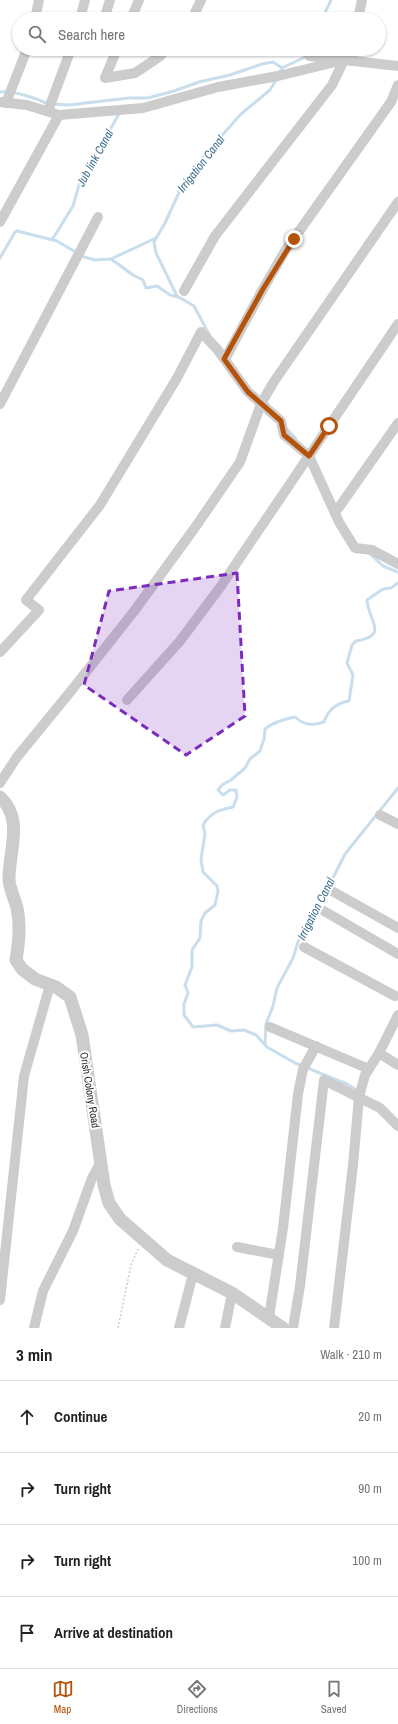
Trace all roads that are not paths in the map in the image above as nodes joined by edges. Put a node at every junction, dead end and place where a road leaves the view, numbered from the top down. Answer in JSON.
{"nodes":[{"id":1,"x":39,"y":0,"type":"edge"},
{"id":2,"x":85,"y":0,"type":"edge"},
{"id":3,"x":110,"y":0,"type":"edge"},
{"id":4,"x":139,"y":0,"type":"edge"},
{"id":5,"x":201,"y":0,"type":"edge"},
{"id":6,"x":362,"y":0,"type":"edge"},
{"id":7,"x":36,"y":12,"type":"edge"},
{"id":8,"x":82,"y":12,"type":"edge"},
{"id":9,"x":106,"y":12,"type":"edge"},
{"id":10,"x":134,"y":12,"type":"edge"},
{"id":11,"x":195,"y":12,"type":"edge"},
{"id":12,"x":359,"y":12,"type":"edge"},
{"id":13,"x":24,"y":56,"type":"edge"},
{"id":14,"x":68,"y":56,"type":"edge"},
{"id":15,"x":115,"y":56,"type":"edge"},
{"id":16,"x":161,"y":56,"type":"edge"},
{"id":17,"x":309,"y":56,"type":"dead end"},
{"id":18,"x":350,"y":56,"type":"edge"},
{"id":19,"x":348,"y":60,"type":"junction"},
{"id":20,"x":398,"y":66,"type":"edge"},
{"id":21,"x":398,"y":85,"type":"edge"},
{"id":22,"x":3,"y":102,"type":"edge"},
{"id":23,"x":48,"y":112,"type":"junction"},
{"id":24,"x":59,"y":115,"type":"junction"},
{"id":25,"x":398,"y":202,"type":"edge"},
{"id":26,"x":98,"y":217,"type":"dead end"},
{"id":27,"x":0,"y":222,"type":"edge"},
{"id":28,"x":184,"y":291,"type":"dead end"},
{"id":29,"x":398,"y":324,"type":"edge"},
{"id":30,"x":224,"y":359,"type":"junction"},
{"id":31,"x":0,"y":404,"type":"edge"},
{"id":32,"x":261,"y":404,"type":"junction"},
{"id":33,"x":398,"y":423,"type":"edge"},
{"id":34,"x":309,"y":456,"type":"junction"},
{"id":35,"x":335,"y":513,"type":"junction"},
{"id":36,"x":398,"y":564,"type":"edge"},
{"id":37,"x":0,"y":652,"type":"edge"},
{"id":38,"x":127,"y":700,"type":"dead end"},
{"id":39,"x":0,"y":783,"type":"edge"},
{"id":40,"x":0,"y":797,"type":"edge"},
{"id":41,"x":380,"y":816,"type":"dead end"},
{"id":42,"x":398,"y":824,"type":"edge"},
{"id":43,"x":332,"y":891,"type":"dead end"},
{"id":44,"x":324,"y":911,"type":"dead end"},
{"id":45,"x":398,"y":928,"type":"edge"},
{"id":46,"x":304,"y":947,"type":"dead end"},
{"id":47,"x":398,"y":954,"type":"edge"},
{"id":48,"x":50,"y":985,"type":"junction"},
{"id":49,"x":397,"y":995,"type":"edge"},
{"id":50,"x":398,"y":1015,"type":"edge"},
{"id":51,"x":270,"y":1027,"type":"dead end"},
{"id":52,"x":316,"y":1046,"type":"junction"},
{"id":53,"x":379,"y":1053,"type":"junction"},
{"id":54,"x":398,"y":1065,"type":"edge"},
{"id":55,"x":369,"y":1069,"type":"junction"},
{"id":56,"x":360,"y":1093,"type":"junction"},
{"id":57,"x":398,"y":1126,"type":"edge"},
{"id":58,"x":101,"y":1162,"type":"junction"},
{"id":59,"x":237,"y":1247,"type":"dead end"},
{"id":60,"x":279,"y":1255,"type":"junction"},
{"id":61,"x":193,"y":1274,"type":"junction"},
{"id":62,"x":232,"y":1293,"type":"junction"},
{"id":63,"x":0,"y":1300,"type":"edge"},
{"id":64,"x":269,"y":1317,"type":"junction"},
{"id":65,"x":34,"y":1328,"type":"edge"},
{"id":66,"x":179,"y":1328,"type":"edge"},
{"id":67,"x":224,"y":1328,"type":"edge"},
{"id":68,"x":283,"y":1328,"type":"edge"},
{"id":69,"x":293,"y":1328,"type":"edge"},
{"id":70,"x":334,"y":1328,"type":"edge"}],
"edges":[{"from":1,"to":7,"type":"street"},
{"from":2,"to":8,"type":"street"},
{"from":3,"to":9,"type":"street"},
{"from":4,"to":10,"type":"street"},
{"from":5,"to":11,"type":"street"},
{"from":6,"to":12,"type":"street"},
{"from":13,"to":22,"type":"street"},
{"from":14,"to":23,"type":"street"},
{"from":15,"to":16,"type":"street"},
{"from":17,"to":19,"type":"street"},
{"from":18,"to":19,"type":"street"},
{"from":19,"to":20,"type":"street"},
{"from":19,"to":24,"type":"street"},
{"from":19,"to":28,"type":"street"},
{"from":21,"to":30,"type":"street"},
{"from":22,"to":23,"type":"street"},
{"from":23,"to":24,"type":"street"},
{"from":24,"to":27,"type":"street"},
{"from":25,"to":32,"type":"street"},
{"from":26,"to":31,"type":"street"},
{"from":29,"to":34,"type":"street"},
{"from":30,"to":32,"type":"street"},
{"from":30,"to":37,"type":"street"},
{"from":32,"to":34,"type":"street"},
{"from":32,"to":39,"type":"street"},
{"from":33,"to":35,"type":"street"},
{"from":34,"to":35,"type":"street"},
{"from":34,"to":38,"type":"street"},
{"from":35,"to":36,"type":"street"},
{"from":40,"to":48,"type":"street","name":"Orish Colony Road"},
{"from":41,"to":42,"type":"street"},
{"from":43,"to":45,"type":"street"},
{"from":44,"to":47,"type":"street"},
{"from":46,"to":49,"type":"street"},
{"from":48,"to":58,"type":"street","name":"Orish Colony Road"},
{"from":48,"to":63,"type":"street"},
{"from":50,"to":53,"type":"street"},
{"from":51,"to":52,"type":"street"},
{"from":52,"to":55,"type":"street"},
{"from":52,"to":60,"type":"street"},
{"from":53,"to":54,"type":"street"},
{"from":53,"to":55,"type":"street"},
{"from":55,"to":56,"type":"street"},
{"from":56,"to":57,"type":"street"},
{"from":56,"to":69,"type":"street"},
{"from":56,"to":70,"type":"street"},
{"from":58,"to":61,"type":"street","name":"Orish Colony Road"},
{"from":58,"to":65,"type":"street"},
{"from":59,"to":60,"type":"street"},
{"from":60,"to":64,"type":"street"},
{"from":61,"to":62,"type":"street","name":"Orish Colony Road"},
{"from":61,"to":66,"type":"street"},
{"from":62,"to":64,"type":"street","name":"Orish Colony Road"},
{"from":62,"to":67,"type":"street"},
{"from":64,"to":68,"type":"street","name":"Orish Colony Road"}]}
